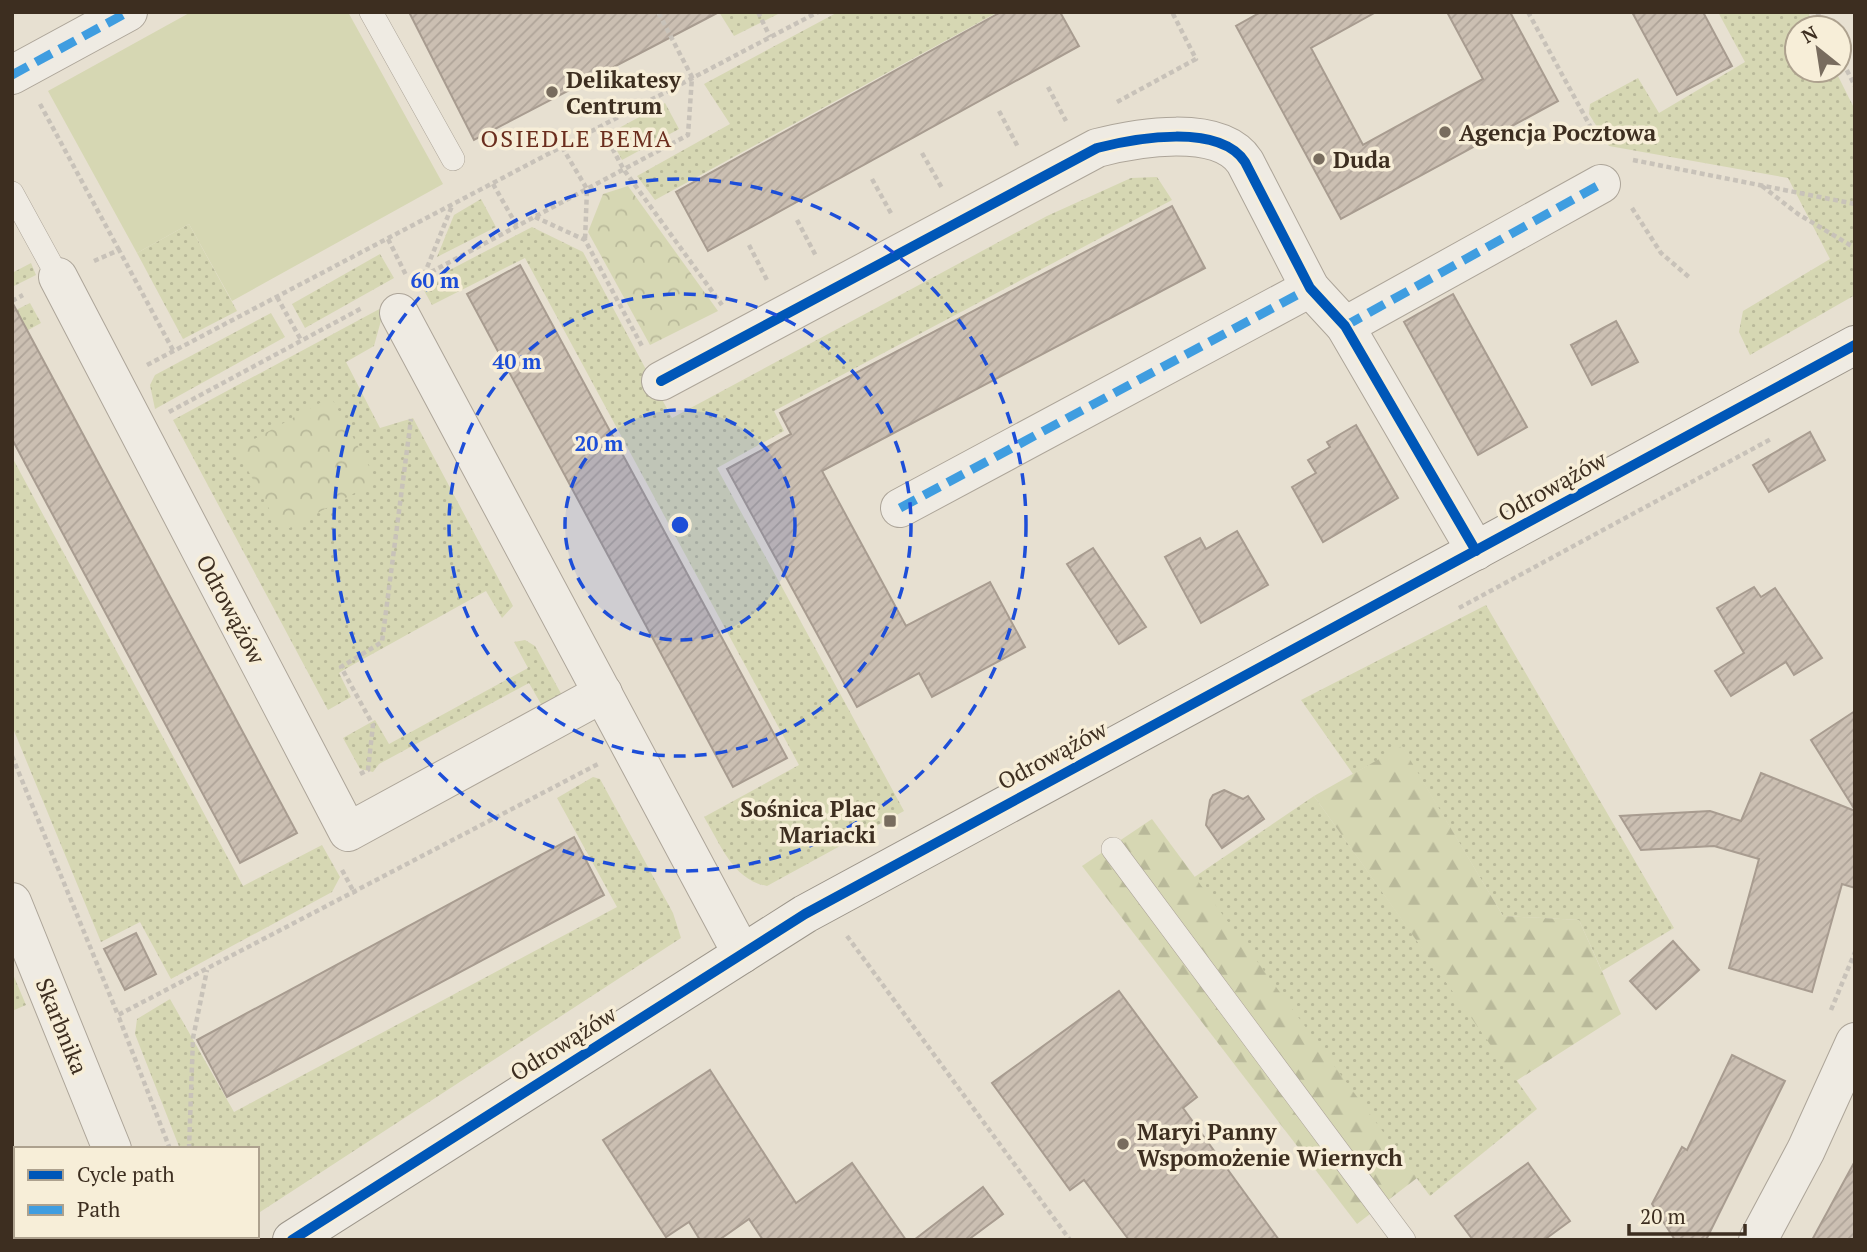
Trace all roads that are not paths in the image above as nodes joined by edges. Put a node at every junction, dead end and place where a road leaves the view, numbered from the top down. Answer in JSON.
{"nodes":[{"id":1,"x":128,"y":12,"type":"edge"},
{"id":2,"x":371,"y":12,"type":"edge"},
{"id":3,"x":20,"y":74,"type":"edge"},
{"id":4,"x":453,"y":159,"type":"dead end"},
{"id":5,"x":1611,"y":179,"type":"road end"},
{"id":6,"x":12,"y":193,"type":"edge"},
{"id":7,"x":58,"y":277,"type":"joint"},
{"id":8,"x":1310,"y":288,"type":"junction"},
{"id":9,"x":386,"y":307,"type":"road end"},
{"id":10,"x":1345,"y":326,"type":"junction"},
{"id":11,"x":1855,"y":345,"type":"edge"},
{"id":12,"x":661,"y":381,"type":"road end"},
{"id":13,"x":900,"y":508,"type":"dead end"},
{"id":14,"x":1476,"y":551,"type":"junction"},
{"id":15,"x":603,"y":692,"type":"junction"},
{"id":16,"x":1113,"y":849,"type":"dead end"},
{"id":17,"x":12,"y":902,"type":"edge"},
{"id":18,"x":742,"y":954,"type":"junction"},
{"id":19,"x":1855,"y":1042,"type":"edge"},
{"id":20,"x":1841,"y":1111,"type":"edge"},
{"id":21,"x":111,"y":1147,"type":"edge"},
{"id":22,"x":292,"y":1240,"type":"edge"},
{"id":23,"x":1404,"y":1240,"type":"edge"},
{"id":24,"x":1758,"y":1240,"type":"edge"}],
"edges":[{"from":1,"to":3,"type":"street"},
{"from":2,"to":4,"type":"lane"},
{"from":5,"to":10,"type":"street"},
{"from":6,"to":7,"type":"lane"},
{"from":7,"to":15,"type":"street","name":"Odrowążów"},
{"from":8,"to":10,"type":"street"},
{"from":8,"to":12,"type":"street"},
{"from":8,"to":13,"type":"street"},
{"from":9,"to":15,"type":"street"},
{"from":10,"to":14,"type":"street"},
{"from":11,"to":14,"type":"street","name":"Odrowążów"},
{"from":14,"to":18,"type":"street","name":"Odrowążów"},
{"from":15,"to":18,"type":"street"},
{"from":16,"to":23,"type":"lane"},
{"from":17,"to":21,"type":"street","name":"Skarbnika"},
{"from":18,"to":22,"type":"street","name":"Odrowążów"},
{"from":19,"to":20,"type":"street"},
{"from":20,"to":24,"type":"street"}]}
